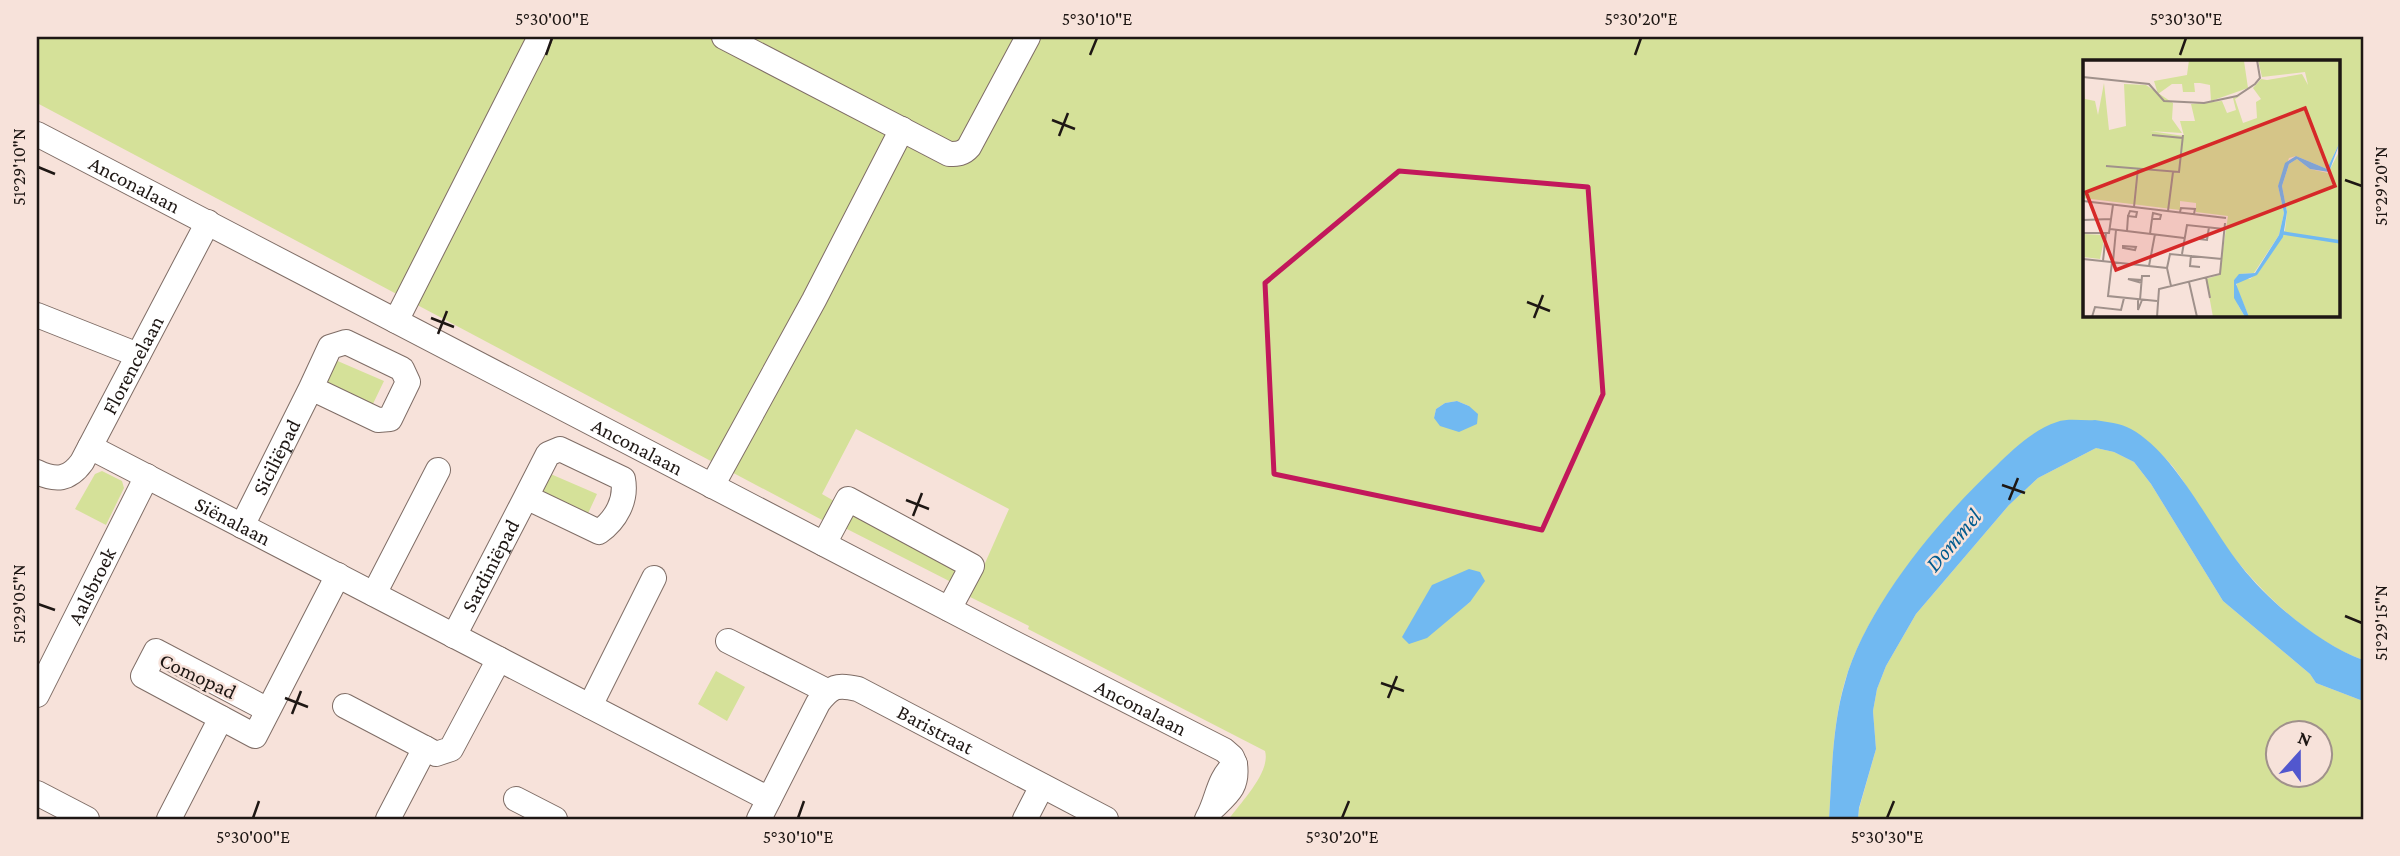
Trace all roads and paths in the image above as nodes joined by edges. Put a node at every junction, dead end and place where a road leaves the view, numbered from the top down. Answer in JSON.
{"nodes":[{"id":1,"x":540,"y":37,"type":"edge"},
{"id":2,"x":724,"y":37,"type":"edge"},
{"id":3,"x":1028,"y":37,"type":"edge"},
{"id":4,"x":902,"y":129,"type":"junction"},
{"id":5,"x":37,"y":134,"type":"edge"},
{"id":6,"x":208,"y":222,"type":"junction"},
{"id":7,"x":37,"y":315,"type":"edge"},
{"id":8,"x":396,"y":321,"type":"junction"},
{"id":9,"x":138,"y":355,"type":"junction"},
{"id":10,"x":311,"y":388,"type":"dead end"},
{"id":11,"x":90,"y":447,"type":"junction"},
{"id":12,"x":438,"y":470,"type":"dead end"},
{"id":13,"x":37,"y":472,"type":"edge"},
{"id":14,"x":147,"y":476,"type":"junction"},
{"id":15,"x":712,"y":486,"type":"junction"},
{"id":16,"x":526,"y":497,"type":"dead end"},
{"id":17,"x":242,"y":526,"type":"junction"},
{"id":18,"x":824,"y":544,"type":"junction"},
{"id":19,"x":338,"y":575,"type":"junction"},
{"id":20,"x":654,"y":579,"type":"dead end"},
{"id":21,"x":374,"y":594,"type":"junction"},
{"id":22,"x":949,"y":609,"type":"junction"},
{"id":23,"x":454,"y":636,"type":"junction"},
{"id":24,"x":728,"y":641,"type":"dead end"},
{"id":25,"x":499,"y":659,"type":"junction"},
{"id":26,"x":827,"y":691,"type":"junction"},
{"id":27,"x":37,"y":695,"type":"edge"},
{"id":28,"x":345,"y":706,"type":"dead end"},
{"id":29,"x":590,"y":706,"type":"junction"},
{"id":30,"x":268,"y":710,"type":"junction"},
{"id":31,"x":221,"y":718,"type":"junction"},
{"id":32,"x":425,"y":748,"type":"junction"},
{"id":33,"x":1042,"y":786,"type":"junction"},
{"id":34,"x":37,"y":793,"type":"edge"},
{"id":35,"x":516,"y":799,"type":"dead end"},
{"id":36,"x":764,"y":809,"type":"edge"},
{"id":37,"x":1210,"y":813,"type":"edge"},
{"id":38,"x":87,"y":819,"type":"edge"},
{"id":39,"x":169,"y":819,"type":"edge"},
{"id":40,"x":388,"y":819,"type":"edge"},
{"id":41,"x":555,"y":819,"type":"edge"},
{"id":42,"x":1025,"y":819,"type":"edge"},
{"id":43,"x":1106,"y":819,"type":"edge"}],
"edges":[{"from":1,"to":8,"type":"street"},
{"from":2,"to":4,"type":"street"},
{"from":3,"to":4,"type":"street"},
{"from":4,"to":15,"type":"street"},
{"from":5,"to":6,"type":"street","name":"Anconalaan"},
{"from":6,"to":8,"type":"street","name":"Anconalaan"},
{"from":6,"to":9,"type":"street","name":"Florencelaan"},
{"from":7,"to":9,"type":"street"},
{"from":8,"to":15,"type":"street","name":"Anconalaan"},
{"from":9,"to":11,"type":"street","name":"Florencelaan"},
{"from":10,"to":17,"type":"street","name":"Siciliëpad"},
{"from":11,"to":13,"type":"street","name":"Florencelaan"},
{"from":11,"to":14,"type":"street","name":"Siënalaan"},
{"from":12,"to":21,"type":"street"},
{"from":14,"to":17,"type":"street","name":"Siënalaan"},
{"from":14,"to":27,"type":"street","name":"Aalsbroek"},
{"from":15,"to":18,"type":"street","name":"Anconalaan"},
{"from":16,"to":23,"type":"street","name":"Sardiniëpad"},
{"from":17,"to":19,"type":"street","name":"Siënalaan"},
{"from":18,"to":22,"type":"street","name":"Anconalaan"},
{"from":18,"to":22,"type":"street"},
{"from":19,"to":21,"type":"street","name":"Siënalaan"},
{"from":19,"to":30,"type":"street","name":"Comopad"},
{"from":20,"to":29,"type":"street"},
{"from":21,"to":23,"type":"street","name":"Siënalaan"},
{"from":22,"to":37,"type":"street","name":"Anconalaan"},
{"from":23,"to":25,"type":"street","name":"Siënalaan"},
{"from":24,"to":26,"type":"street","name":"Baristraat"},
{"from":25,"to":29,"type":"street","name":"Siënalaan"},
{"from":25,"to":32,"type":"street"},
{"from":26,"to":33,"type":"street","name":"Baristraat"},
{"from":26,"to":36,"type":"street"},
{"from":28,"to":32,"type":"street"},
{"from":29,"to":36,"type":"street","name":"Siënalaan"},
{"from":30,"to":31,"type":"street","name":"Comopad"},
{"from":30,"to":31,"type":"street","name":"Comopad"},
{"from":31,"to":39,"type":"street","name":"Comopad"},
{"from":32,"to":40,"type":"street"},
{"from":33,"to":42,"type":"street"},
{"from":33,"to":43,"type":"street","name":"Baristraat"},
{"from":34,"to":38,"type":"street"},
{"from":35,"to":41,"type":"street"}]}
